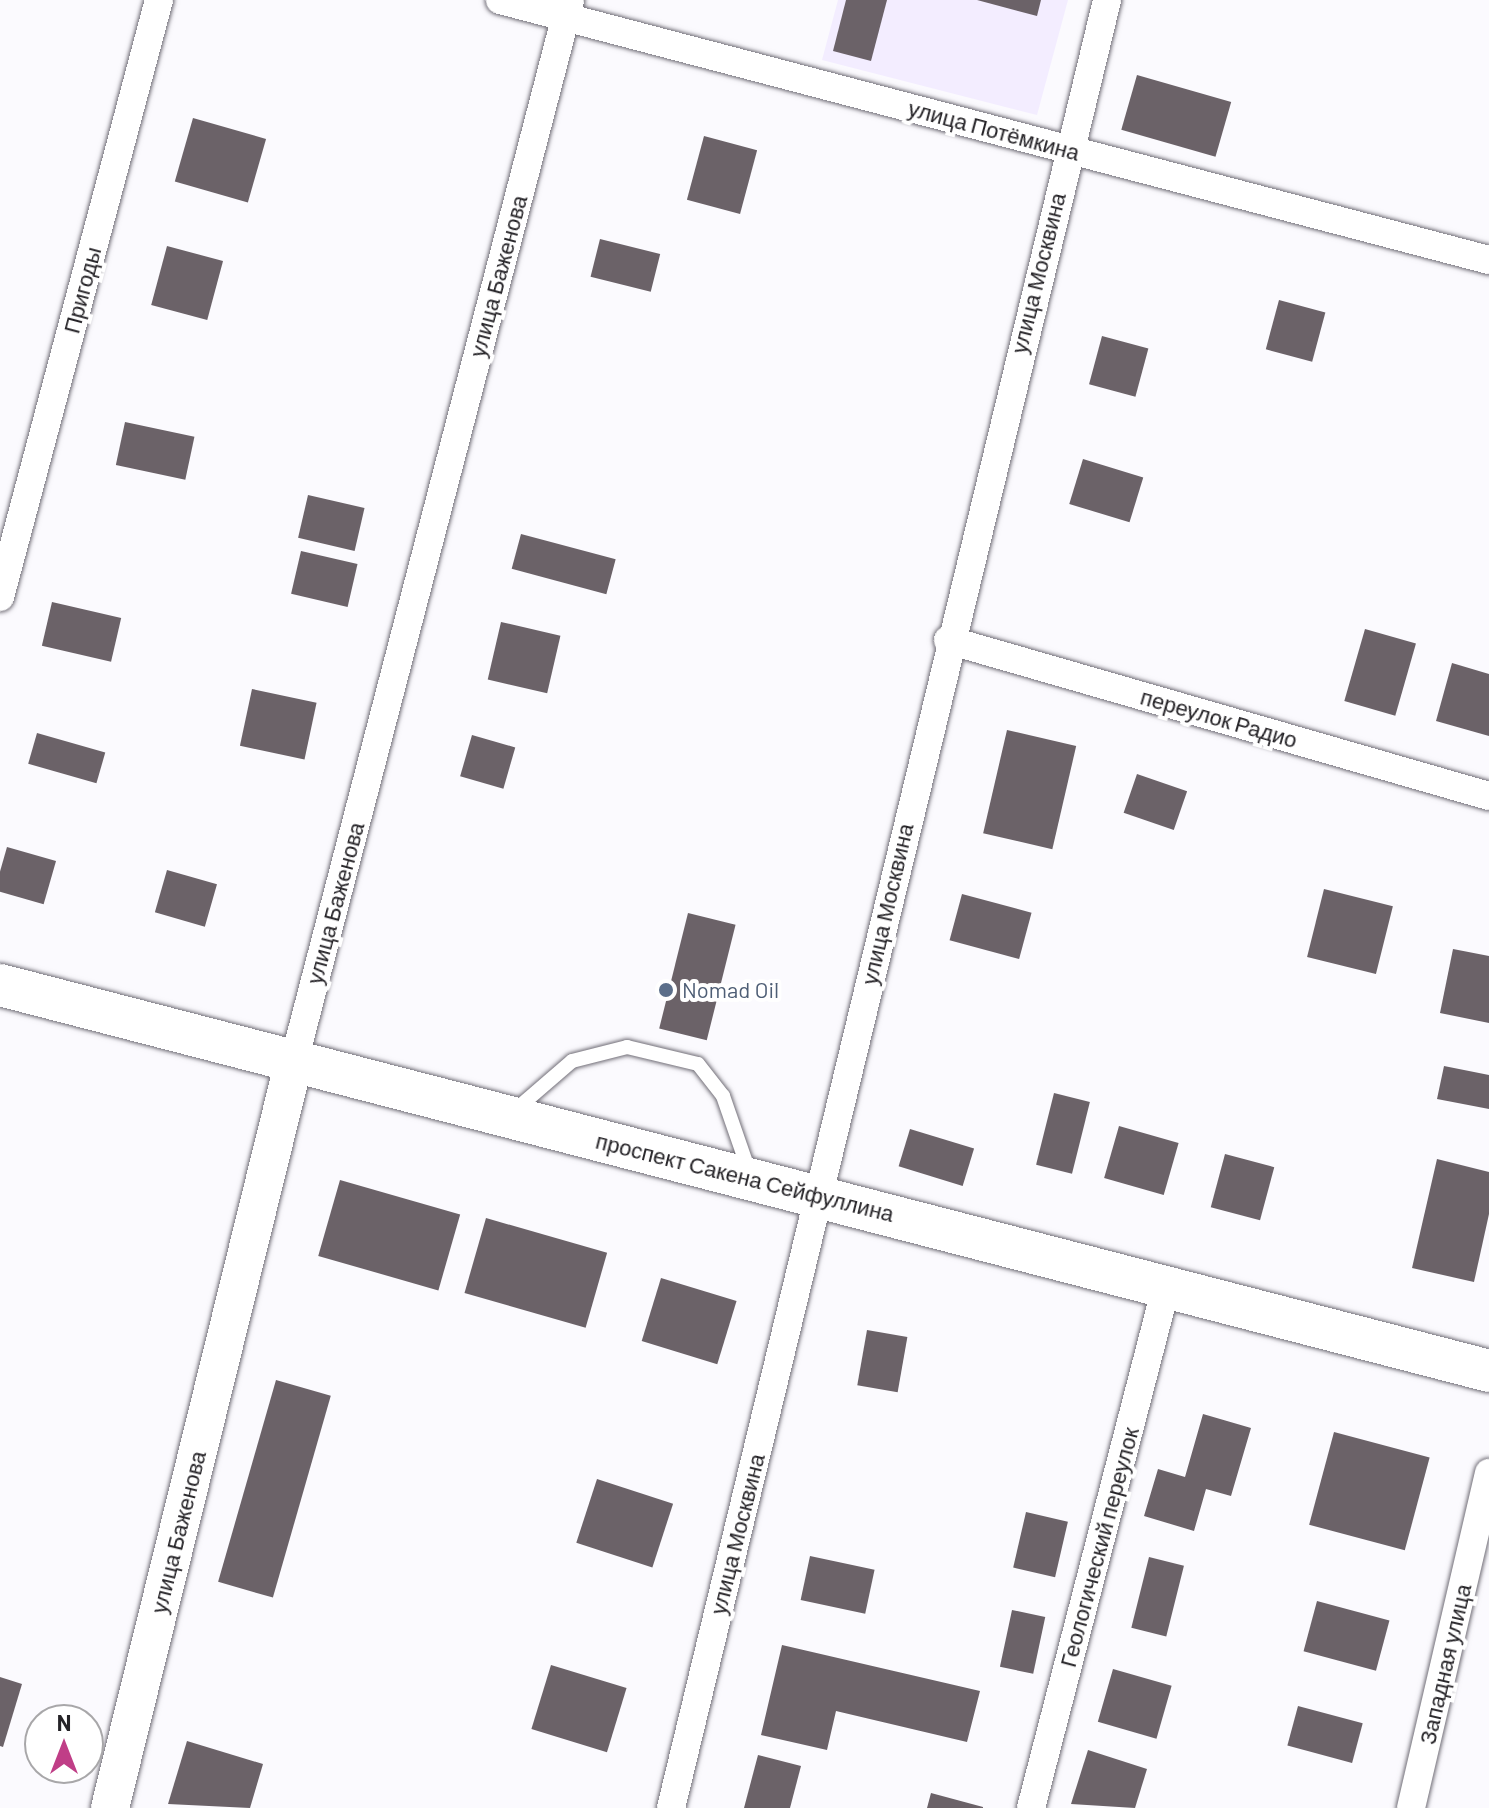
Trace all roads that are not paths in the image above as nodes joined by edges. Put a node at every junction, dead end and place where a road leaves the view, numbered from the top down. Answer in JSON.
{"nodes":[{"id":1,"x":159,"y":0,"type":"edge"},
{"id":2,"x":500,"y":0,"type":"edge"},
{"id":3,"x":1107,"y":0,"type":"edge"},
{"id":4,"x":568,"y":8,"type":"edge"},
{"id":5,"x":1068,"y":149,"type":"junction"},
{"id":6,"x":1489,"y":260,"type":"edge"},
{"id":7,"x":2,"y":585,"type":"edge"},
{"id":8,"x":948,"y":640,"type":"junction"},
{"id":9,"x":1489,"y":796,"type":"edge"},
{"id":10,"x":0,"y":985,"type":"edge"},
{"id":11,"x":294,"y":1061,"type":"junction"},
{"id":12,"x":509,"y":1116,"type":"junction"},
{"id":13,"x":752,"y":1178,"type":"junction"},
{"id":14,"x":819,"y":1196,"type":"junction"},
{"id":15,"x":1166,"y":1287,"type":"junction"},
{"id":16,"x":1489,"y":1371,"type":"edge"},
{"id":17,"x":1489,"y":1473,"type":"edge"},
{"id":18,"x":110,"y":1808,"type":"edge"},
{"id":19,"x":671,"y":1808,"type":"edge"},
{"id":20,"x":1031,"y":1808,"type":"edge"},
{"id":21,"x":1411,"y":1808,"type":"edge"}],
"edges":[{"from":1,"to":7,"type":"street","name":"Пригоды"},
{"from":2,"to":4,"type":"street","name":"улица Потёмкина"},
{"from":3,"to":5,"type":"street","name":"улица Москвина"},
{"from":4,"to":5,"type":"street","name":"улица Потёмкина"},
{"from":4,"to":11,"type":"street","name":"улица Баженова"},
{"from":5,"to":6,"type":"street","name":"улица Потёмкина"},
{"from":5,"to":8,"type":"street","name":"улица Москвина"},
{"from":8,"to":9,"type":"street","name":"переулок Радио"},
{"from":8,"to":14,"type":"street","name":"улица Москвина"},
{"from":10,"to":11,"type":"main road","name":"проспект Сакена Сейфуллина"},
{"from":11,"to":12,"type":"main road","name":"проспект Сакена Сейфуллина"},
{"from":11,"to":18,"type":"street","name":"улица Баженова"},
{"from":12,"to":13,"type":"main road","name":"проспект Сакена Сейфуллина"},
{"from":12,"to":13,"type":"lane"},
{"from":13,"to":14,"type":"main road","name":"проспект Сакена Сейфуллина"},
{"from":14,"to":15,"type":"main road","name":"проспект Сакена Сейфуллина"},
{"from":14,"to":19,"type":"street","name":"улица Москвина"},
{"from":15,"to":16,"type":"main road","name":"проспект Сакена Сейфуллина"},
{"from":15,"to":20,"type":"street","name":"Геологический переулок"},
{"from":17,"to":21,"type":"street","name":"Западная улица"}]}
